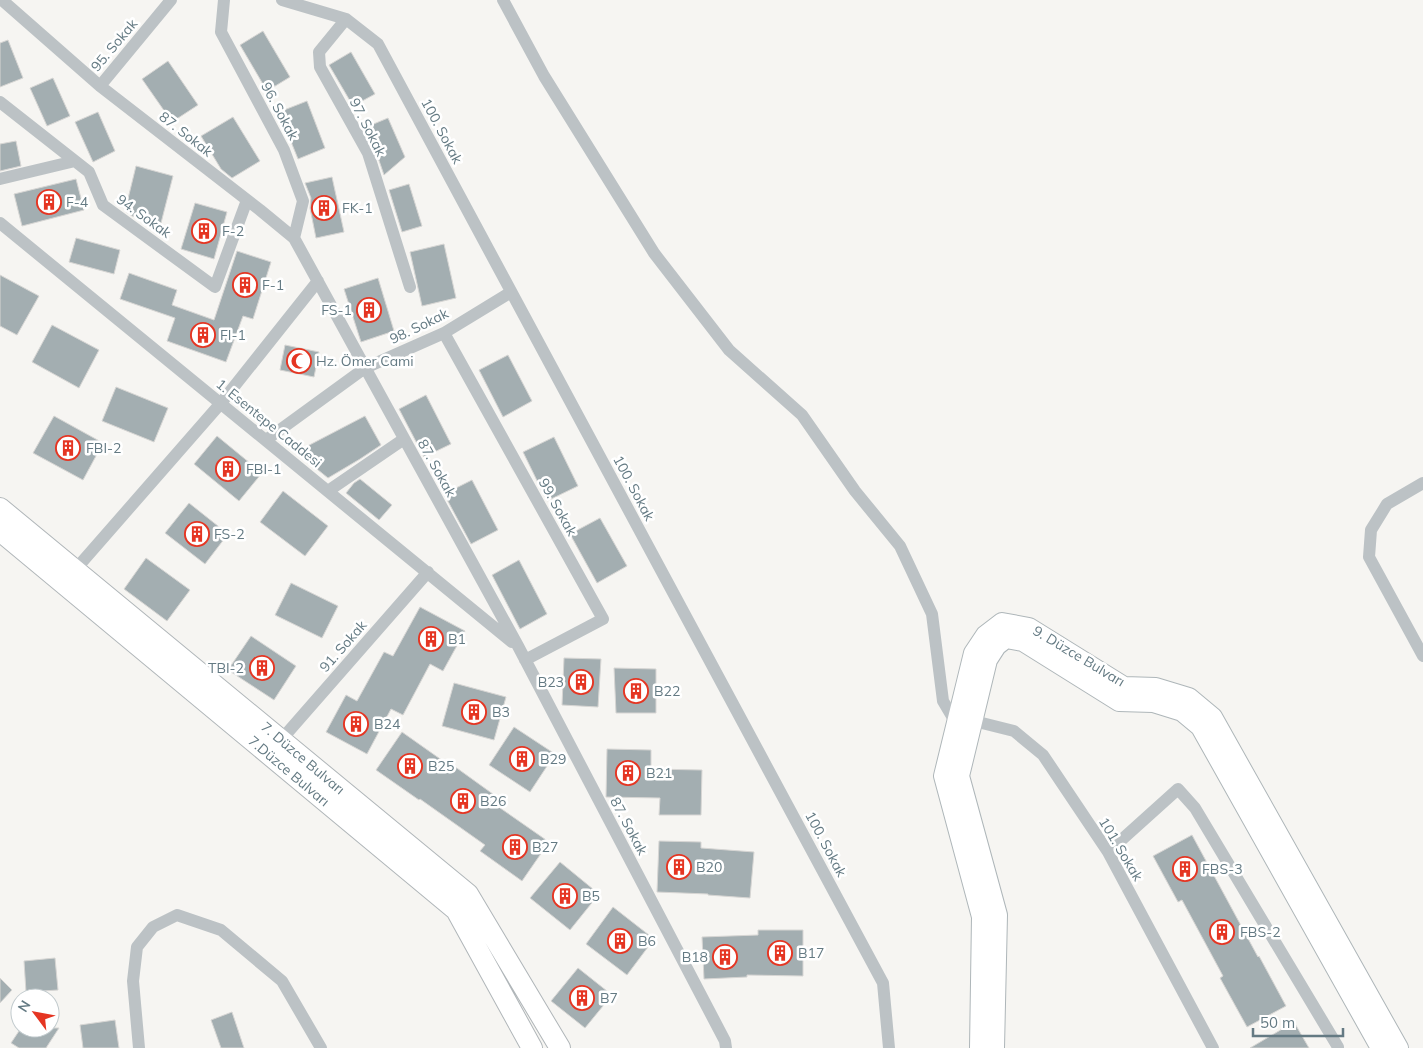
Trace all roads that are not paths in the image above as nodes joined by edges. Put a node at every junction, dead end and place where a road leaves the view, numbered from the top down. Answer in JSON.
{"nodes":[{"id":1,"x":2,"y":0,"type":"edge"},
{"id":2,"x":171,"y":0,"type":"edge"},
{"id":3,"x":224,"y":0,"type":"edge"},
{"id":4,"x":282,"y":0,"type":"edge"},
{"id":5,"x":503,"y":0,"type":"edge"},
{"id":6,"x":346,"y":19,"type":"junction"},
{"id":7,"x":100,"y":86,"type":"junction"},
{"id":8,"x":0,"y":102,"type":"edge"},
{"id":9,"x":75,"y":161,"type":"junction"},
{"id":10,"x":0,"y":179,"type":"edge"},
{"id":11,"x":247,"y":200,"type":"junction"},
{"id":12,"x":0,"y":223,"type":"edge"},
{"id":13,"x":294,"y":238,"type":"junction"},
{"id":14,"x":318,"y":281,"type":"junction"},
{"id":15,"x":410,"y":287,"type":"dead end"},
{"id":16,"x":512,"y":292,"type":"junction"},
{"id":17,"x":444,"y":333,"type":"junction"},
{"id":18,"x":365,"y":368,"type":"junction"},
{"id":19,"x":220,"y":403,"type":"junction"},
{"id":20,"x":404,"y":439,"type":"junction"},
{"id":21,"x":266,"y":440,"type":"junction"},
{"id":22,"x":1423,"y":483,"type":"edge"},
{"id":23,"x":328,"y":491,"type":"junction"},
{"id":24,"x":0,"y":508,"type":"edge"},
{"id":25,"x":0,"y":531,"type":"edge"},
{"id":26,"x":75,"y":570,"type":"junction"},
{"id":27,"x":428,"y":572,"type":"junction"},
{"id":28,"x":518,"y":646,"type":"junction"},
{"id":29,"x":1423,"y":656,"type":"edge"},
{"id":30,"x":525,"y":660,"type":"junction"},
{"id":31,"x":965,"y":722,"type":"junction"},
{"id":32,"x":281,"y":740,"type":"junction"},
{"id":33,"x":1108,"y":852,"type":"junction"},
{"id":34,"x":1338,"y":1047,"type":"dead end"},
{"id":35,"x":139,"y":1048,"type":"edge"},
{"id":36,"x":321,"y":1048,"type":"edge"},
{"id":37,"x":532,"y":1048,"type":"edge"},
{"id":38,"x":560,"y":1048,"type":"edge"},
{"id":39,"x":726,"y":1048,"type":"edge"},
{"id":40,"x":888,"y":1048,"type":"edge"},
{"id":41,"x":979,"y":1048,"type":"edge"},
{"id":42,"x":995,"y":1048,"type":"edge"},
{"id":43,"x":1213,"y":1048,"type":"edge"},
{"id":44,"x":1380,"y":1048,"type":"edge"},
{"id":45,"x":1399,"y":1048,"type":"edge"}],
"edges":[{"from":1,"to":7,"type":"street","name":"87. Sokak"},
{"from":2,"to":7,"type":"street","name":"95. Sokak"},
{"from":3,"to":13,"type":"street","name":"96. Sokak"},
{"from":4,"to":6,"type":"street","name":"100. Sokak"},
{"from":5,"to":31,"type":"street"},
{"from":6,"to":15,"type":"street","name":"97. Sokak"},
{"from":6,"to":16,"type":"street","name":"100. Sokak"},
{"from":7,"to":11,"type":"street","name":"87. Sokak"},
{"from":8,"to":9,"type":"street","name":"94. Sokak"},
{"from":9,"to":10,"type":"street"},
{"from":9,"to":11,"type":"street","name":"94. Sokak"},
{"from":11,"to":13,"type":"street","name":"87. Sokak"},
{"from":12,"to":19,"type":"street","name":"1. Esentepe Caddesi"},
{"from":13,"to":14,"type":"street","name":"87. Sokak"},
{"from":14,"to":18,"type":"street","name":"87. Sokak"},
{"from":14,"to":19,"type":"street"},
{"from":16,"to":17,"type":"street","name":"98. Sokak"},
{"from":16,"to":40,"type":"street","name":"100. Sokak"},
{"from":17,"to":18,"type":"street","name":"98. Sokak"},
{"from":17,"to":30,"type":"street","name":"99. Sokak"},
{"from":18,"to":20,"type":"street","name":"87. Sokak"},
{"from":18,"to":21,"type":"street","name":"98. Sokak"},
{"from":19,"to":21,"type":"street","name":"1. Esentepe Caddesi"},
{"from":19,"to":26,"type":"street"},
{"from":20,"to":23,"type":"street"},
{"from":20,"to":28,"type":"street","name":"87. Sokak"},
{"from":21,"to":23,"type":"street","name":"1. Esentepe Caddesi"},
{"from":22,"to":29,"type":"street"},
{"from":23,"to":27,"type":"street","name":"1. Esentepe Caddesi"},
{"from":24,"to":26,"type":"main road","name":"7. Düzce Bulvarı"},
{"from":25,"to":37,"type":"main road","name":"7.Düzce Bulvarı"},
{"from":26,"to":32,"type":"main road","name":"7. Düzce Bulvarı"},
{"from":27,"to":28,"type":"street","name":"1. Esentepe Caddesi"},
{"from":27,"to":32,"type":"street","name":"91. Sokak"},
{"from":28,"to":30,"type":"street","name":"87. Sokak"},
{"from":30,"to":39,"type":"street","name":"87. Sokak"},
{"from":31,"to":33,"type":"street","name":"101. Sokak"},
{"from":31,"to":41,"type":"main road","name":"9. Düzce Bulvarı"},
{"from":31,"to":42,"type":"main road","name":"9. Düzce Bulvarı"},
{"from":31,"to":44,"type":"main road","name":"9. Düzce Bulvarı"},
{"from":31,"to":45,"type":"main road","name":"9. Düzce Bulvarı"},
{"from":32,"to":38,"type":"main road","name":"7. Düzce Bulvarı"},
{"from":33,"to":34,"type":"street"},
{"from":33,"to":43,"type":"street","name":"101. Sokak"},
{"from":35,"to":36,"type":"street"}]}
